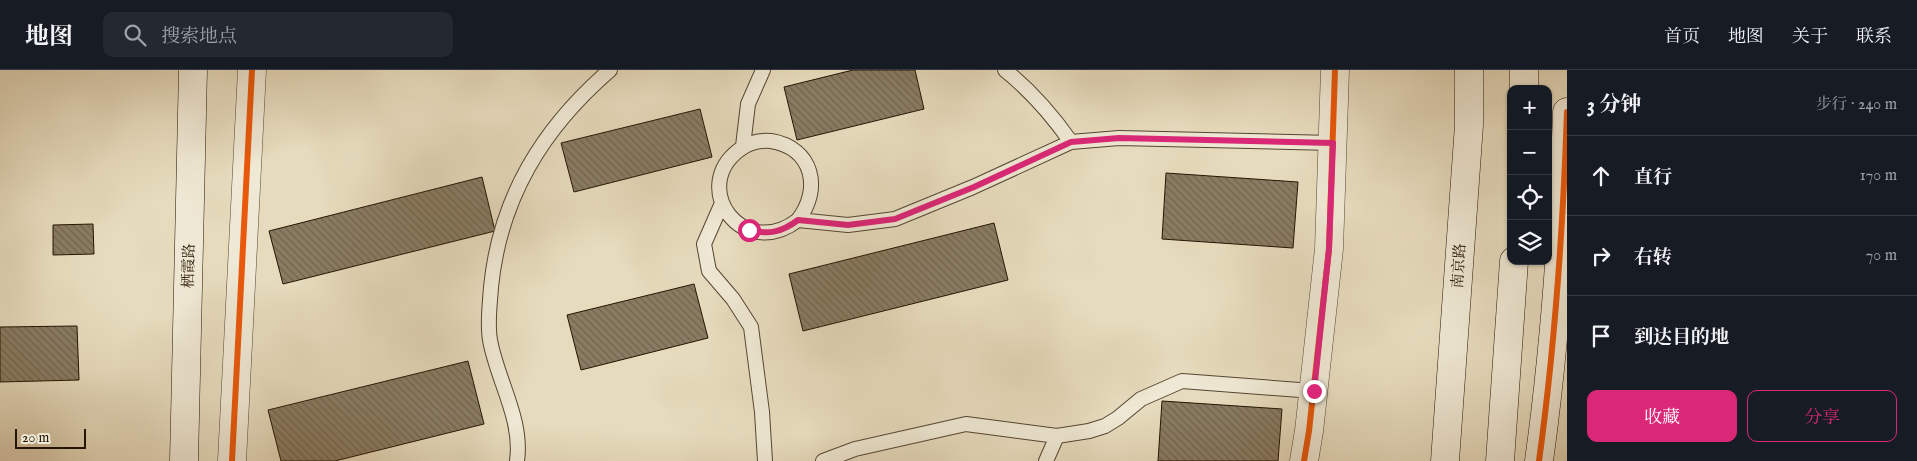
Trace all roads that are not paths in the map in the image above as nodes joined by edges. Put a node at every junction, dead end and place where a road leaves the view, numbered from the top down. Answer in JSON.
{"nodes":[{"id":1,"x":193,"y":70,"type":"edge"},
{"id":2,"x":252,"y":70,"type":"edge"},
{"id":3,"x":610,"y":70,"type":"edge"},
{"id":4,"x":763,"y":70,"type":"edge"},
{"id":5,"x":1005,"y":70,"type":"edge"},
{"id":6,"x":1335,"y":70,"type":"edge"},
{"id":7,"x":1469,"y":70,"type":"edge"},
{"id":8,"x":1524,"y":70,"type":"edge"},
{"id":9,"x":1524,"y":85,"type":"edge"},
{"id":10,"x":1567,"y":112,"type":"edge"},
{"id":11,"x":1071,"y":142,"type":"junction"},
{"id":12,"x":1333,"y":143,"type":"junction"},
{"id":13,"x":743,"y":146,"type":"junction"},
{"id":14,"x":722,"y":203,"type":"junction"},
{"id":15,"x":798,"y":220,"type":"junction"},
{"id":16,"x":1514,"y":265,"type":"edge"},
{"id":17,"x":1314,"y":391,"type":"junction"},
{"id":18,"x":1056,"y":436,"type":"junction"},
{"id":19,"x":184,"y":461,"type":"edge"},
{"id":20,"x":232,"y":461,"type":"edge"},
{"id":21,"x":517,"y":461,"type":"edge"},
{"id":22,"x":765,"y":461,"type":"edge"},
{"id":23,"x":823,"y":461,"type":"edge"},
{"id":24,"x":1046,"y":461,"type":"edge"},
{"id":25,"x":1304,"y":461,"type":"edge"},
{"id":26,"x":1445,"y":461,"type":"edge"},
{"id":27,"x":1500,"y":461,"type":"edge"},
{"id":28,"x":1539,"y":461,"type":"edge"}],
"edges":[{"from":1,"to":19,"type":"street","name":"栖霞路"},
{"from":2,"to":20,"type":"street"},
{"from":3,"to":21,"type":"lane"},
{"from":4,"to":13,"type":"lane"},
{"from":5,"to":11,"type":"lane"},
{"from":6,"to":12,"type":"street"},
{"from":7,"to":26,"type":"street","name":"南京路"},
{"from":8,"to":9,"type":"street"},
{"from":10,"to":28,"type":"street"},
{"from":11,"to":12,"type":"lane"},
{"from":11,"to":15,"type":"lane"},
{"from":12,"to":17,"type":"street"},
{"from":13,"to":14,"type":"lane"},
{"from":13,"to":15,"type":"lane"},
{"from":14,"to":15,"type":"lane"},
{"from":14,"to":22,"type":"lane"},
{"from":16,"to":27,"type":"street"},
{"from":17,"to":18,"type":"lane"},
{"from":17,"to":25,"type":"street"},
{"from":18,"to":23,"type":"lane"},
{"from":18,"to":24,"type":"lane"}]}
